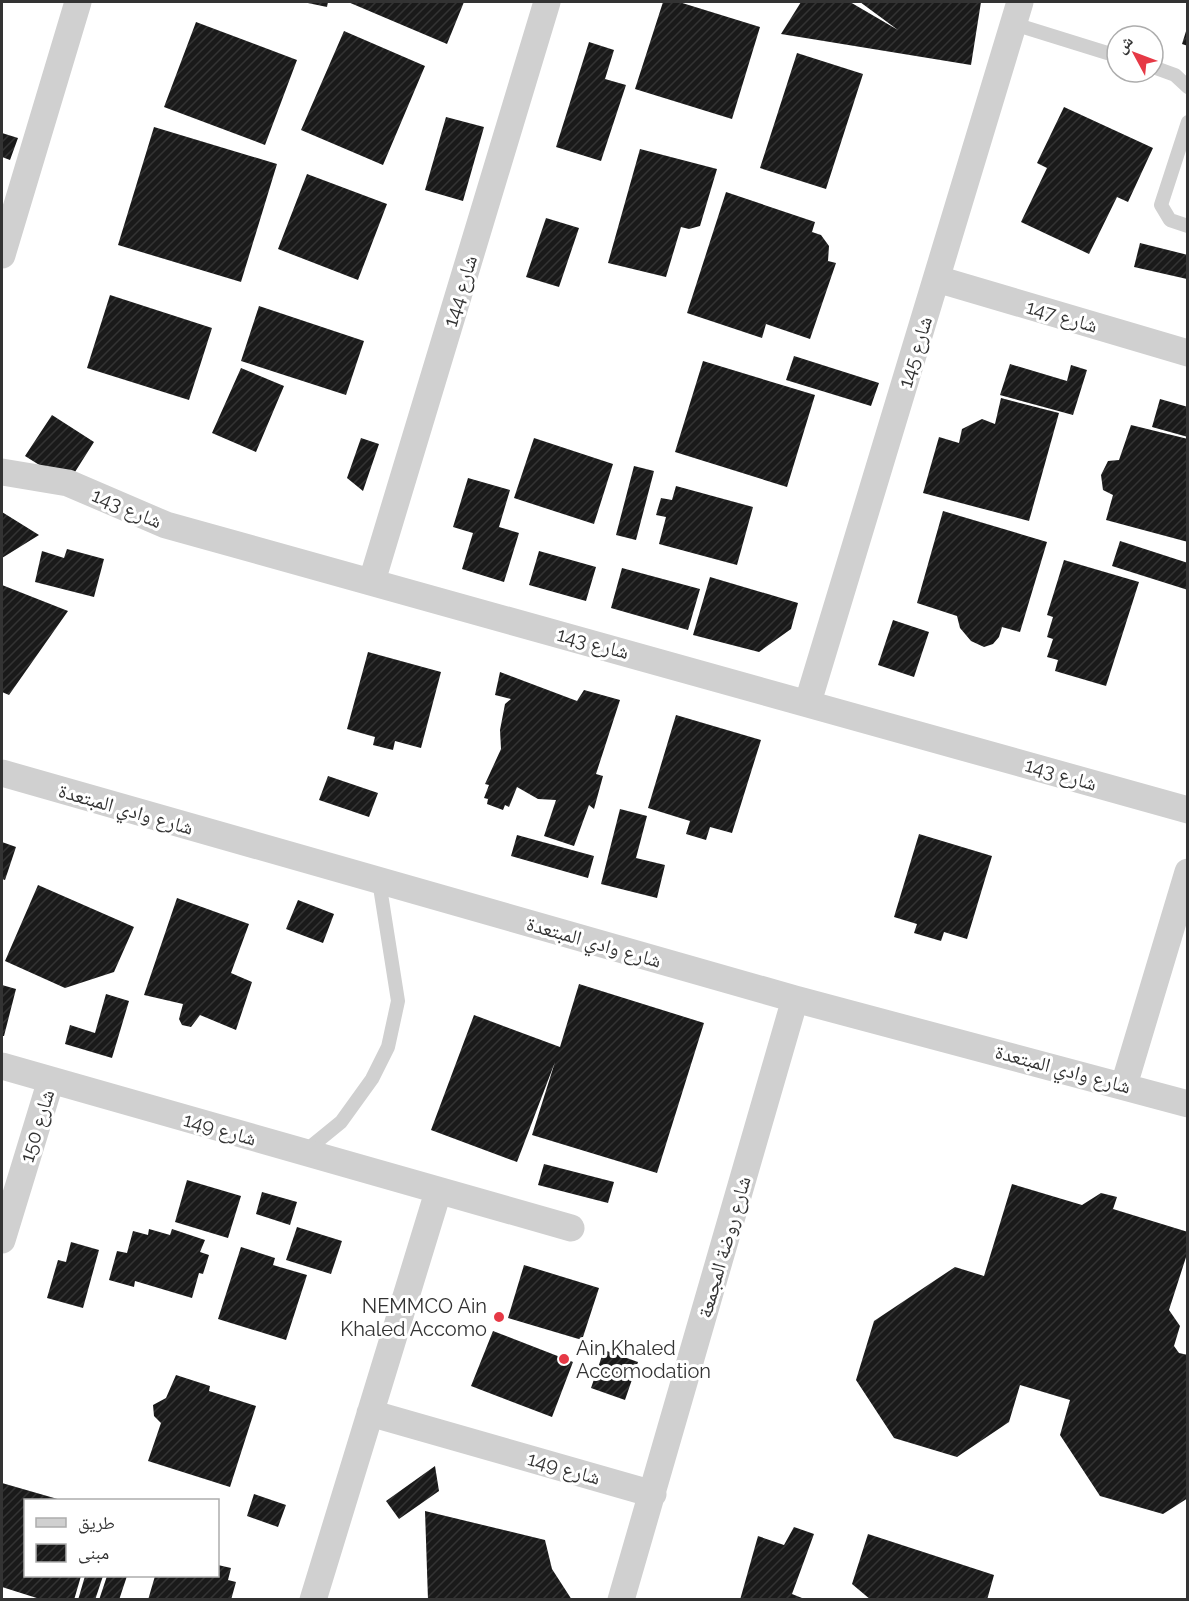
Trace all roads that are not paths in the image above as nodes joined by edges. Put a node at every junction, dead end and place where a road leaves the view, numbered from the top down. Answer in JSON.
{"nodes":[{"id":1,"x":78,"y":2,"type":"edge"},
{"id":2,"x":548,"y":2,"type":"edge"},
{"id":3,"x":1017,"y":13,"type":"edge"},
{"id":4,"x":1105,"y":51,"type":"edge"},
{"id":5,"x":1165,"y":71,"type":"edge"},
{"id":6,"x":1188,"y":87,"type":"edge"},
{"id":7,"x":1188,"y":122,"type":"edge"},
{"id":8,"x":1188,"y":226,"type":"edge"},
{"id":9,"x":2,"y":255,"type":"edge"},
{"id":10,"x":937,"y":279,"type":"junction"},
{"id":11,"x":1188,"y":353,"type":"edge"},
{"id":12,"x":2,"y":472,"type":"edge"},
{"id":13,"x":372,"y":581,"type":"junction"},
{"id":14,"x":808,"y":702,"type":"junction"},
{"id":15,"x":2,"y":773,"type":"edge"},
{"id":16,"x":1188,"y":810,"type":"edge"},
{"id":17,"x":1188,"y":872,"type":"edge"},
{"id":18,"x":379,"y":881,"type":"junction"},
{"id":19,"x":795,"y":999,"type":"junction"},
{"id":20,"x":2,"y":1066,"type":"edge"},
{"id":21,"x":51,"y":1080,"type":"junction"},
{"id":22,"x":1124,"y":1085,"type":"junction"},
{"id":23,"x":1188,"y":1104,"type":"edge"},
{"id":24,"x":303,"y":1153,"type":"junction"},
{"id":25,"x":438,"y":1192,"type":"junction"},
{"id":26,"x":572,"y":1228,"type":"dead end"},
{"id":27,"x":2,"y":1240,"type":"edge"},
{"id":28,"x":370,"y":1413,"type":"junction"},
{"id":29,"x":653,"y":1494,"type":"junction"},
{"id":30,"x":313,"y":1599,"type":"edge"},
{"id":31,"x":621,"y":1599,"type":"edge"}],
"edges":[{"from":1,"to":9,"type":"street"},
{"from":2,"to":13,"type":"street","name":"شارع 144"},
{"from":3,"to":4,"type":"lane"},
{"from":3,"to":10,"type":"street","name":"شارع 145"},
{"from":5,"to":6,"type":"lane"},
{"from":7,"to":8,"type":"lane"},
{"from":10,"to":11,"type":"street","name":"شارع 147"},
{"from":10,"to":14,"type":"street","name":"شارع 145"},
{"from":12,"to":13,"type":"street","name":"شارع 143"},
{"from":13,"to":14,"type":"street","name":"شارع 143"},
{"from":14,"to":16,"type":"street","name":"شارع 143"},
{"from":15,"to":18,"type":"street","name":"شارع وادي المبتعدة"},
{"from":17,"to":22,"type":"street"},
{"from":18,"to":19,"type":"street","name":"شارع وادي المبتعدة"},
{"from":18,"to":24,"type":"lane"},
{"from":19,"to":22,"type":"street","name":"شارع وادي المبتعدة"},
{"from":19,"to":29,"type":"street","name":"شارع روضة المجمعة"},
{"from":20,"to":21,"type":"street","name":"شارع 149"},
{"from":21,"to":24,"type":"street","name":"شارع 149"},
{"from":21,"to":27,"type":"street","name":"شارع 150"},
{"from":22,"to":23,"type":"street","name":"شارع وادي المبتعدة"},
{"from":24,"to":25,"type":"street","name":"شارع 149"},
{"from":25,"to":26,"type":"street","name":"شارع 149"},
{"from":25,"to":28,"type":"street"},
{"from":28,"to":29,"type":"street","name":"شارع 149"},
{"from":28,"to":30,"type":"street"},
{"from":29,"to":31,"type":"street","name":"شارع روضة المجمعة"}]}
